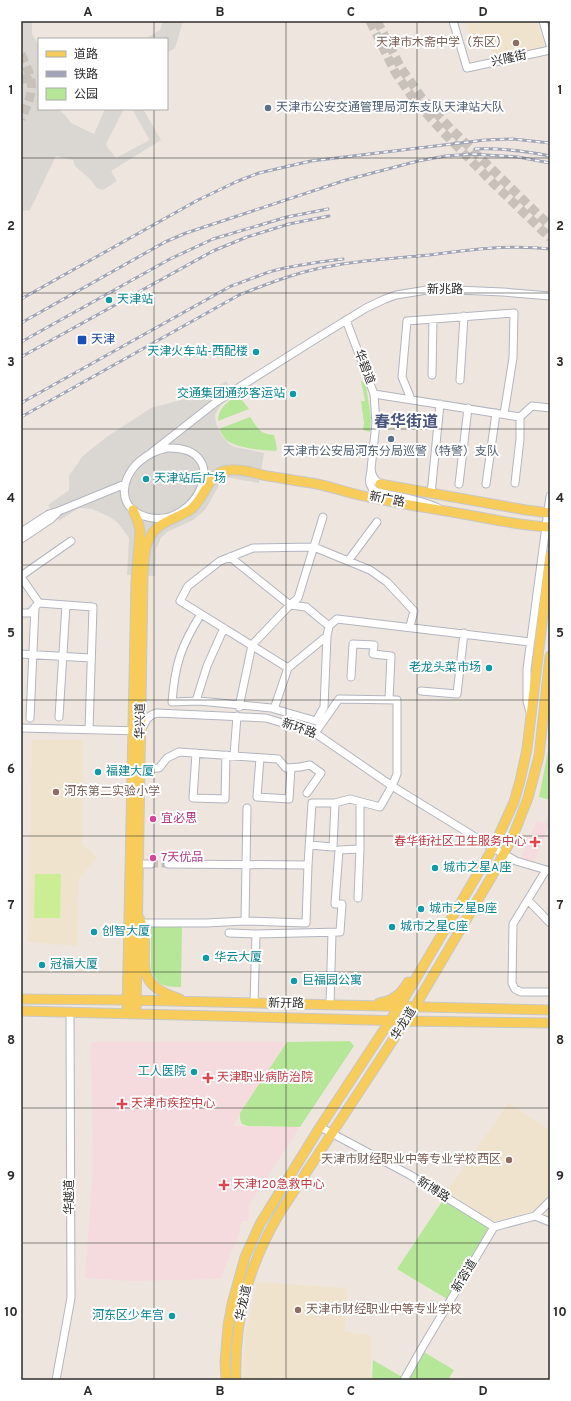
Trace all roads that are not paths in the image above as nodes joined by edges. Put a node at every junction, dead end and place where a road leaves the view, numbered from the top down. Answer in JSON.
{"nodes":[{"id":1,"x":453,"y":21,"type":"edge"},
{"id":2,"x":543,"y":21,"type":"edge"},
{"id":3,"x":550,"y":45,"type":"edge"},
{"id":4,"x":550,"y":50,"type":"edge"},
{"id":5,"x":550,"y":296,"type":"edge"},
{"id":6,"x":464,"y":316,"type":"junction"},
{"id":7,"x":433,"y":319,"type":"junction"},
{"id":8,"x":346,"y":320,"type":"junction"},
{"id":9,"x":432,"y":375,"type":"dead end"},
{"id":10,"x":460,"y":380,"type":"dead end"},
{"id":11,"x":374,"y":394,"type":"junction"},
{"id":12,"x":410,"y":399,"type":"junction"},
{"id":13,"x":440,"y":404,"type":"junction"},
{"id":14,"x":468,"y":408,"type":"junction"},
{"id":15,"x":550,"y":408,"type":"edge"},
{"id":16,"x":496,"y":413,"type":"junction"},
{"id":17,"x":504,"y":414,"type":"junction"},
{"id":18,"x":520,"y":416,"type":"junction"},
{"id":19,"x":151,"y":453,"type":"junction"},
{"id":20,"x":371,"y":469,"type":"junction"},
{"id":21,"x":230,"y":470,"type":"joint"},
{"id":22,"x":298,"y":481,"type":"junction"},
{"id":23,"x":515,"y":483,"type":"dead end"},
{"id":24,"x":125,"y":484,"type":"junction"},
{"id":25,"x":380,"y":484,"type":"joint"},
{"id":26,"x":459,"y":484,"type":"dead end"},
{"id":27,"x":486,"y":484,"type":"dead end"},
{"id":28,"x":431,"y":494,"type":"junction"},
{"id":29,"x":550,"y":496,"type":"edge"},
{"id":30,"x":132,"y":510,"type":"junction"},
{"id":31,"x":441,"y":510,"type":"junction"},
{"id":32,"x":59,"y":511,"type":"junction"},
{"id":33,"x":549,"y":513,"type":"edge"},
{"id":34,"x":323,"y":517,"type":"dead end"},
{"id":35,"x":377,"y":522,"type":"dead end"},
{"id":36,"x":548,"y":527,"type":"edge"},
{"id":37,"x":21,"y":532,"type":"edge"},
{"id":38,"x":21,"y":539,"type":"edge"},
{"id":39,"x":71,"y":541,"type":"dead end"},
{"id":40,"x":314,"y":547,"type":"junction"},
{"id":41,"x":550,"y":556,"type":"edge"},
{"id":42,"x":230,"y":557,"type":"junction"},
{"id":43,"x":348,"y":561,"type":"junction"},
{"id":44,"x":21,"y":577,"type":"edge"},
{"id":45,"x":37,"y":605,"type":"junction"},
{"id":46,"x":66,"y":605,"type":"junction"},
{"id":47,"x":290,"y":605,"type":"junction"},
{"id":48,"x":21,"y":613,"type":"edge"},
{"id":49,"x":201,"y":614,"type":"junction"},
{"id":50,"x":143,"y":617,"type":"junction"},
{"id":51,"x":329,"y":626,"type":"junction"},
{"id":52,"x":410,"y":626,"type":"junction"},
{"id":53,"x":224,"y":628,"type":"junction"},
{"id":54,"x":464,"y":633,"type":"junction"},
{"id":55,"x":327,"y":636,"type":"junction"},
{"id":56,"x":530,"y":642,"type":"junction"},
{"id":57,"x":252,"y":645,"type":"junction"},
{"id":58,"x":21,"y":654,"type":"edge"},
{"id":59,"x":33,"y":655,"type":"junction"},
{"id":60,"x":62,"y":656,"type":"junction"},
{"id":61,"x":550,"y":656,"type":"edge"},
{"id":62,"x":91,"y":658,"type":"junction"},
{"id":63,"x":288,"y":668,"type":"junction"},
{"id":64,"x":351,"y":677,"type":"dead end"},
{"id":65,"x":421,"y":691,"type":"dead end"},
{"id":66,"x":389,"y":700,"type":"junction"},
{"id":67,"x":196,"y":701,"type":"junction"},
{"id":68,"x":239,"y":706,"type":"junction"},
{"id":69,"x":274,"y":709,"type":"junction"},
{"id":70,"x":237,"y":716,"type":"junction"},
{"id":71,"x":59,"y":717,"type":"dead end"},
{"id":72,"x":531,"y":717,"type":"junction"},
{"id":73,"x":30,"y":718,"type":"dead end"},
{"id":74,"x":21,"y":728,"type":"edge"},
{"id":75,"x":90,"y":729,"type":"junction"},
{"id":76,"x":137,"y":731,"type":"junction"},
{"id":77,"x":315,"y":733,"type":"junction"},
{"id":78,"x":196,"y":753,"type":"junction"},
{"id":79,"x":230,"y":755,"type":"junction"},
{"id":80,"x":260,"y":758,"type":"junction"},
{"id":81,"x":291,"y":768,"type":"junction"},
{"id":82,"x":140,"y":769,"type":"junction"},
{"id":83,"x":392,"y":786,"type":"junction"},
{"id":84,"x":307,"y":793,"type":"dead end"},
{"id":85,"x":360,"y":802,"type":"dead end"},
{"id":86,"x":335,"y":803,"type":"junction"},
{"id":87,"x":247,"y":808,"type":"dead end"},
{"id":88,"x":309,"y":845,"type":"junction"},
{"id":89,"x":493,"y":848,"type":"junction"},
{"id":90,"x":360,"y":849,"type":"junction"},
{"id":91,"x":504,"y":855,"type":"junction"},
{"id":92,"x":138,"y":864,"type":"junction"},
{"id":93,"x":151,"y":864,"type":"tunnel mouth"},
{"id":94,"x":168,"y":864,"type":"tunnel mouth"},
{"id":95,"x":246,"y":864,"type":"junction"},
{"id":96,"x":308,"y":865,"type":"junction"},
{"id":97,"x":548,"y":871,"type":"edge"},
{"id":98,"x":358,"y":898,"type":"dead end"},
{"id":99,"x":528,"y":900,"type":"junction"},
{"id":100,"x":455,"y":914,"type":"junction"},
{"id":101,"x":245,"y":921,"type":"junction"},
{"id":102,"x":139,"y":923,"type":"junction"},
{"id":103,"x":550,"y":923,"type":"edge"},
{"id":104,"x":229,"y":933,"type":"dead end"},
{"id":105,"x":332,"y":933,"type":"junction"},
{"id":106,"x":256,"y":934,"type":"junction"},
{"id":107,"x":438,"y":968,"type":"junction"},
{"id":108,"x":132,"y":970,"type":"junction"},
{"id":109,"x":550,"y":992,"type":"edge"},
{"id":110,"x":132,"y":997,"type":"junction"},
{"id":111,"x":21,"y":999,"type":"edge"},
{"id":112,"x":189,"y":1002,"type":"junction"},
{"id":113,"x":254,"y":1003,"type":"junction"},
{"id":114,"x":330,"y":1004,"type":"junction"},
{"id":115,"x":361,"y":1006,"type":"junction"},
{"id":116,"x":400,"y":1008,"type":"junction"},
{"id":117,"x":414,"y":1008,"type":"junction"},
{"id":118,"x":550,"y":1010,"type":"edge"},
{"id":119,"x":21,"y":1011,"type":"edge"},
{"id":120,"x":70,"y":1012,"type":"junction"},
{"id":121,"x":103,"y":1013,"type":"junction"},
{"id":122,"x":132,"y":1013,"type":"junction"},
{"id":123,"x":163,"y":1014,"type":"junction"},
{"id":124,"x":357,"y":1020,"type":"junction"},
{"id":125,"x":390,"y":1021,"type":"junction"},
{"id":126,"x":406,"y":1021,"type":"junction"},
{"id":127,"x":550,"y":1023,"type":"edge"},
{"id":128,"x":320,"y":1127,"type":"junction"},
{"id":129,"x":332,"y":1133,"type":"junction"},
{"id":130,"x":550,"y":1201,"type":"edge"},
{"id":131,"x":535,"y":1216,"type":"junction"},
{"id":132,"x":550,"y":1222,"type":"edge"},
{"id":133,"x":494,"y":1227,"type":"junction"},
{"id":134,"x":56,"y":1380,"type":"edge"},
{"id":135,"x":226,"y":1380,"type":"edge"},
{"id":136,"x":236,"y":1380,"type":"edge"},
{"id":137,"x":404,"y":1380,"type":"edge"}],
"edges":[{"from":1,"to":4,"type":"street","name":"兴隆街"},
{"from":2,"to":3,"type":"street"},
{"from":5,"to":8,"type":"street","name":"新兆路"},
{"from":6,"to":7,"type":"street"},
{"from":6,"to":10,"type":"street"},
{"from":6,"to":17,"type":"street"},
{"from":7,"to":9,"type":"street"},
{"from":7,"to":12,"type":"street"},
{"from":8,"to":11,"type":"street","name":"华碧道"},
{"from":8,"to":19,"type":"street","name":"新兆路"},
{"from":11,"to":12,"type":"street"},
{"from":11,"to":20,"type":"street","name":"华碧道"},
{"from":12,"to":13,"type":"street"},
{"from":13,"to":14,"type":"street"},
{"from":13,"to":28,"type":"street"},
{"from":14,"to":16,"type":"street"},
{"from":14,"to":26,"type":"street"},
{"from":15,"to":18,"type":"street"},
{"from":16,"to":17,"type":"street"},
{"from":16,"to":27,"type":"street"},
{"from":17,"to":18,"type":"street"},
{"from":18,"to":23,"type":"street"},
{"from":19,"to":24,"type":"street"},
{"from":19,"to":30,"type":"street"},
{"from":20,"to":25,"type":"street"},
{"from":20,"to":31,"type":"street","name":"华碧道"},
{"from":21,"to":22,"type":"main road","name":"新广路"},
{"from":21,"to":50,"type":"main road","name":"华兴道"},
{"from":22,"to":31,"type":"main road","name":"新广路"},
{"from":22,"to":50,"type":"main road"},
{"from":24,"to":30,"type":"street"},
{"from":24,"to":32,"type":"street"},
{"from":25,"to":28,"type":"main road","name":"新广路"},
{"from":28,"to":33,"type":"main road","name":"新广路"},
{"from":29,"to":33,"type":"street"},
{"from":30,"to":76,"type":"main road","name":"华兴道"},
{"from":31,"to":36,"type":"main road","name":"新广路"},
{"from":32,"to":37,"type":"street"},
{"from":32,"to":38,"type":"street"},
{"from":33,"to":36,"type":"street"},
{"from":34,"to":40,"type":"street"},
{"from":35,"to":43,"type":"street"},
{"from":36,"to":56,"type":"street"},
{"from":39,"to":44,"type":"street"},
{"from":40,"to":42,"type":"street"},
{"from":40,"to":43,"type":"street"},
{"from":40,"to":47,"type":"street"},
{"from":41,"to":72,"type":"main road"},
{"from":42,"to":47,"type":"street"},
{"from":42,"to":49,"type":"street"},
{"from":43,"to":52,"type":"street"},
{"from":44,"to":45,"type":"street"},
{"from":45,"to":46,"type":"street"},
{"from":45,"to":48,"type":"street"},
{"from":45,"to":59,"type":"street"},
{"from":46,"to":60,"type":"street"},
{"from":46,"to":62,"type":"street"},
{"from":47,"to":51,"type":"street"},
{"from":47,"to":57,"type":"street"},
{"from":49,"to":53,"type":"street"},
{"from":49,"to":67,"type":"street"},
{"from":50,"to":76,"type":"main road","name":"华兴道"},
{"from":51,"to":52,"type":"street"},
{"from":51,"to":55,"type":"street"},
{"from":52,"to":54,"type":"street"},
{"from":53,"to":57,"type":"street"},
{"from":53,"to":67,"type":"street"},
{"from":54,"to":56,"type":"street"},
{"from":54,"to":65,"type":"street"},
{"from":55,"to":63,"type":"street"},
{"from":55,"to":69,"type":"street"},
{"from":56,"to":72,"type":"street"},
{"from":57,"to":63,"type":"street"},
{"from":57,"to":68,"type":"street"},
{"from":58,"to":59,"type":"street"},
{"from":59,"to":60,"type":"street"},
{"from":59,"to":73,"type":"street"},
{"from":60,"to":62,"type":"street"},
{"from":60,"to":71,"type":"street"},
{"from":61,"to":91,"type":"main road","name":"华龙道"},
{"from":62,"to":75,"type":"street"},
{"from":63,"to":69,"type":"street"},
{"from":64,"to":66,"type":"street"},
{"from":66,"to":77,"type":"street"},
{"from":66,"to":83,"type":"street"},
{"from":67,"to":68,"type":"street"},
{"from":68,"to":69,"type":"street"},
{"from":70,"to":76,"type":"street","name":"新环路"},
{"from":70,"to":77,"type":"street","name":"新环路"},
{"from":70,"to":79,"type":"street"},
{"from":72,"to":89,"type":"main road"},
{"from":74,"to":75,"type":"street"},
{"from":75,"to":76,"type":"street"},
{"from":76,"to":82,"type":"main road","name":"华兴道"},
{"from":76,"to":108,"type":"main road","name":"华兴道"},
{"from":77,"to":83,"type":"street","name":"新环路"},
{"from":78,"to":79,"type":"street"},
{"from":78,"to":79,"type":"street"},
{"from":78,"to":82,"type":"street"},
{"from":79,"to":80,"type":"street"},
{"from":80,"to":81,"type":"street"},
{"from":80,"to":81,"type":"street"},
{"from":81,"to":84,"type":"street"},
{"from":82,"to":92,"type":"main road","name":"华兴道"},
{"from":83,"to":86,"type":"street"},
{"from":83,"to":89,"type":"street","name":"新环路"},
{"from":85,"to":90,"type":"street"},
{"from":86,"to":88,"type":"street"},
{"from":86,"to":88,"type":"street"},
{"from":87,"to":95,"type":"street"},
{"from":88,"to":96,"type":"street"},
{"from":89,"to":91,"type":"street","name":"新环路"},
{"from":89,"to":100,"type":"main road"},
{"from":90,"to":98,"type":"street"},
{"from":90,"to":105,"type":"street"},
{"from":91,"to":97,"type":"street","name":"新环路"},
{"from":91,"to":107,"type":"main road","name":"华龙道"},
{"from":92,"to":93,"type":"street"},
{"from":92,"to":102,"type":"main road","name":"华兴道"},
{"from":94,"to":95,"type":"street"},
{"from":95,"to":96,"type":"street"},
{"from":95,"to":101,"type":"street"},
{"from":96,"to":101,"type":"street"},
{"from":97,"to":99,"type":"street"},
{"from":99,"to":103,"type":"street"},
{"from":99,"to":109,"type":"street"},
{"from":100,"to":115,"type":"main road"},
{"from":100,"to":116,"type":"main road"},
{"from":101,"to":102,"type":"street"},
{"from":102,"to":108,"type":"main road","name":"华兴道"},
{"from":102,"to":112,"type":"main road"},
{"from":104,"to":106,"type":"street"},
{"from":105,"to":106,"type":"street"},
{"from":105,"to":114,"type":"street"},
{"from":106,"to":113,"type":"street"},
{"from":107,"to":116,"type":"main road"},
{"from":107,"to":117,"type":"main road","name":"华龙道"},
{"from":108,"to":110,"type":"main road","name":"华兴道"},
{"from":110,"to":111,"type":"main road","name":"新开路"},
{"from":110,"to":112,"type":"main road","name":"新开路"},
{"from":110,"to":121,"type":"main road"},
{"from":110,"to":122,"type":"main road","name":"华兴道"},
{"from":110,"to":123,"type":"main road"},
{"from":112,"to":113,"type":"main road","name":"新开路"},
{"from":113,"to":114,"type":"main road","name":"新开路"},
{"from":114,"to":115,"type":"main road","name":"新开路"},
{"from":115,"to":116,"type":"main road","name":"新开路"},
{"from":116,"to":117,"type":"main road","name":"新开路"},
{"from":116,"to":124,"type":"main road"},
{"from":116,"to":125,"type":"main road"},
{"from":117,"to":118,"type":"main road","name":"新开路"},
{"from":117,"to":126,"type":"main road","name":"华龙道"},
{"from":119,"to":120,"type":"main road","name":"新开路"},
{"from":120,"to":121,"type":"main road","name":"新开路"},
{"from":120,"to":134,"type":"street","name":"华越道"},
{"from":121,"to":122,"type":"main road","name":"新开路"},
{"from":122,"to":123,"type":"main road","name":"新开路"},
{"from":123,"to":124,"type":"main road","name":"新开路"},
{"from":124,"to":125,"type":"main road","name":"新开路"},
{"from":125,"to":126,"type":"main road","name":"新开路"},
{"from":125,"to":128,"type":"main road"},
{"from":126,"to":127,"type":"main road","name":"新开路"},
{"from":126,"to":129,"type":"main road","name":"华龙道"},
{"from":128,"to":129,"type":"street","name":"新博路"},
{"from":128,"to":135,"type":"main road"},
{"from":129,"to":133,"type":"street","name":"新博路"},
{"from":129,"to":136,"type":"main road","name":"华龙道"},
{"from":130,"to":131,"type":"street"},
{"from":131,"to":132,"type":"street"},
{"from":131,"to":133,"type":"street"},
{"from":133,"to":137,"type":"street","name":"新容道"}]}
